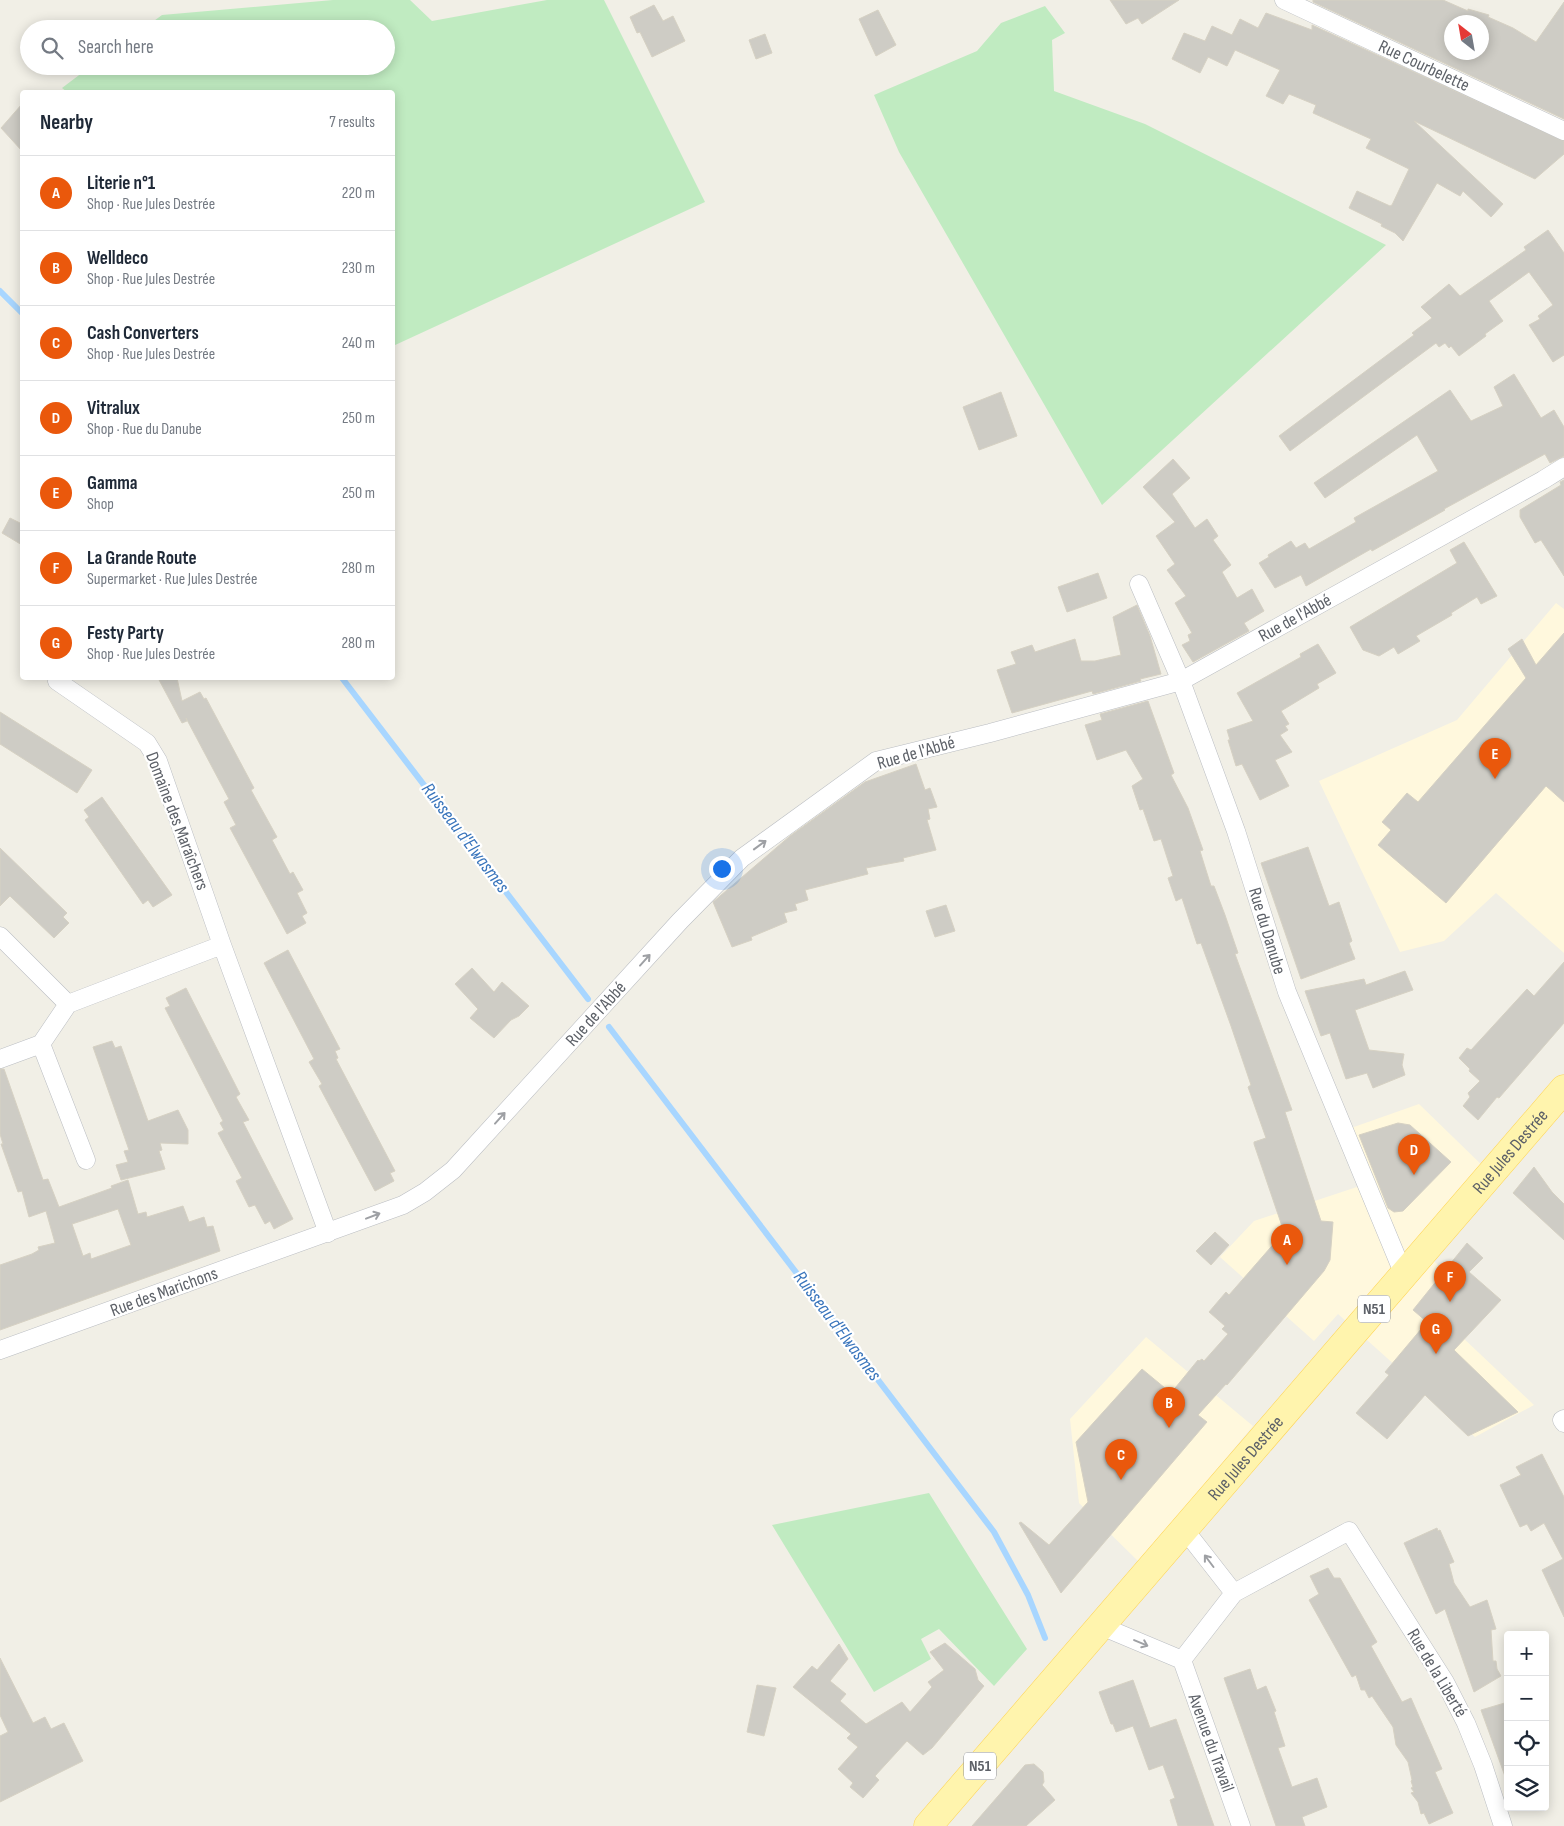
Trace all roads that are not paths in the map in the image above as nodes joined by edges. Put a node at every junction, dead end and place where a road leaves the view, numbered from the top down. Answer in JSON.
{"nodes":[{"id":1,"x":1284,"y":0,"type":"edge"},
{"id":2,"x":1564,"y":131,"type":"edge"},
{"id":3,"x":1564,"y":467,"type":"edge"},
{"id":4,"x":1139,"y":584,"type":"dead end"},
{"id":5,"x":57,"y":681,"type":"dead end"},
{"id":6,"x":1181,"y":681,"type":"junction"},
{"id":7,"x":0,"y":936,"type":"edge"},
{"id":8,"x":222,"y":945,"type":"junction"},
{"id":9,"x":68,"y":1004,"type":"junction"},
{"id":10,"x":41,"y":1044,"type":"junction"},
{"id":11,"x":0,"y":1059,"type":"edge"},
{"id":12,"x":1564,"y":1090,"type":"edge"},
{"id":13,"x":86,"y":1160,"type":"dead end"},
{"id":14,"x":328,"y":1233,"type":"junction"},
{"id":15,"x":1404,"y":1275,"type":"junction"},
{"id":16,"x":0,"y":1350,"type":"edge"},
{"id":17,"x":1184,"y":1529,"type":"junction"},
{"id":18,"x":1234,"y":1594,"type":"junction"},
{"id":19,"x":1101,"y":1626,"type":"junction"},
{"id":20,"x":1182,"y":1660,"type":"junction"},
{"id":21,"x":928,"y":1826,"type":"edge"},
{"id":22,"x":1240,"y":1826,"type":"edge"},
{"id":23,"x":1503,"y":1826,"type":"edge"}],
"edges":[{"from":1,"to":2,"type":"street","name":"Rue Courbelette"},
{"from":3,"to":6,"type":"street","name":"Rue de l'Abbé"},
{"from":4,"to":6,"type":"street","name":"Rue du Danube"},
{"from":5,"to":8,"type":"street","name":"Domaine des Maraîchers"},
{"from":14,"to":6,"type":"street","name":"Rue de l'Abbé","one_way":true},
{"from":6,"to":15,"type":"street","name":"Rue du Danube"},
{"from":7,"to":9,"type":"street"},
{"from":8,"to":9,"type":"street"},
{"from":8,"to":14,"type":"street","name":"Domaine des Maraîchers"},
{"from":9,"to":10,"type":"street"},
{"from":10,"to":11,"type":"street"},
{"from":10,"to":13,"type":"street"},
{"from":12,"to":15,"type":"main road","name":"Rue Jules Destrée","number":"N51"},
{"from":14,"to":16,"type":"street","name":"Rue des Marichons"},
{"from":15,"to":17,"type":"main road","name":"Rue Jules Destrée","number":"N51"},
{"from":18,"to":17,"type":"street","one_way":true},
{"from":17,"to":19,"type":"main road","name":"Rue Jules Destrée","number":"N51"},
{"from":18,"to":20,"type":"street"},
{"from":18,"to":23,"type":"street","name":"Rue de la Liberté"},
{"from":19,"to":20,"type":"street","one_way":true},
{"from":19,"to":21,"type":"main road","name":"Rue Jules Destrée","number":"N51"},
{"from":20,"to":22,"type":"street","name":"Avenue du Travail"}]}
